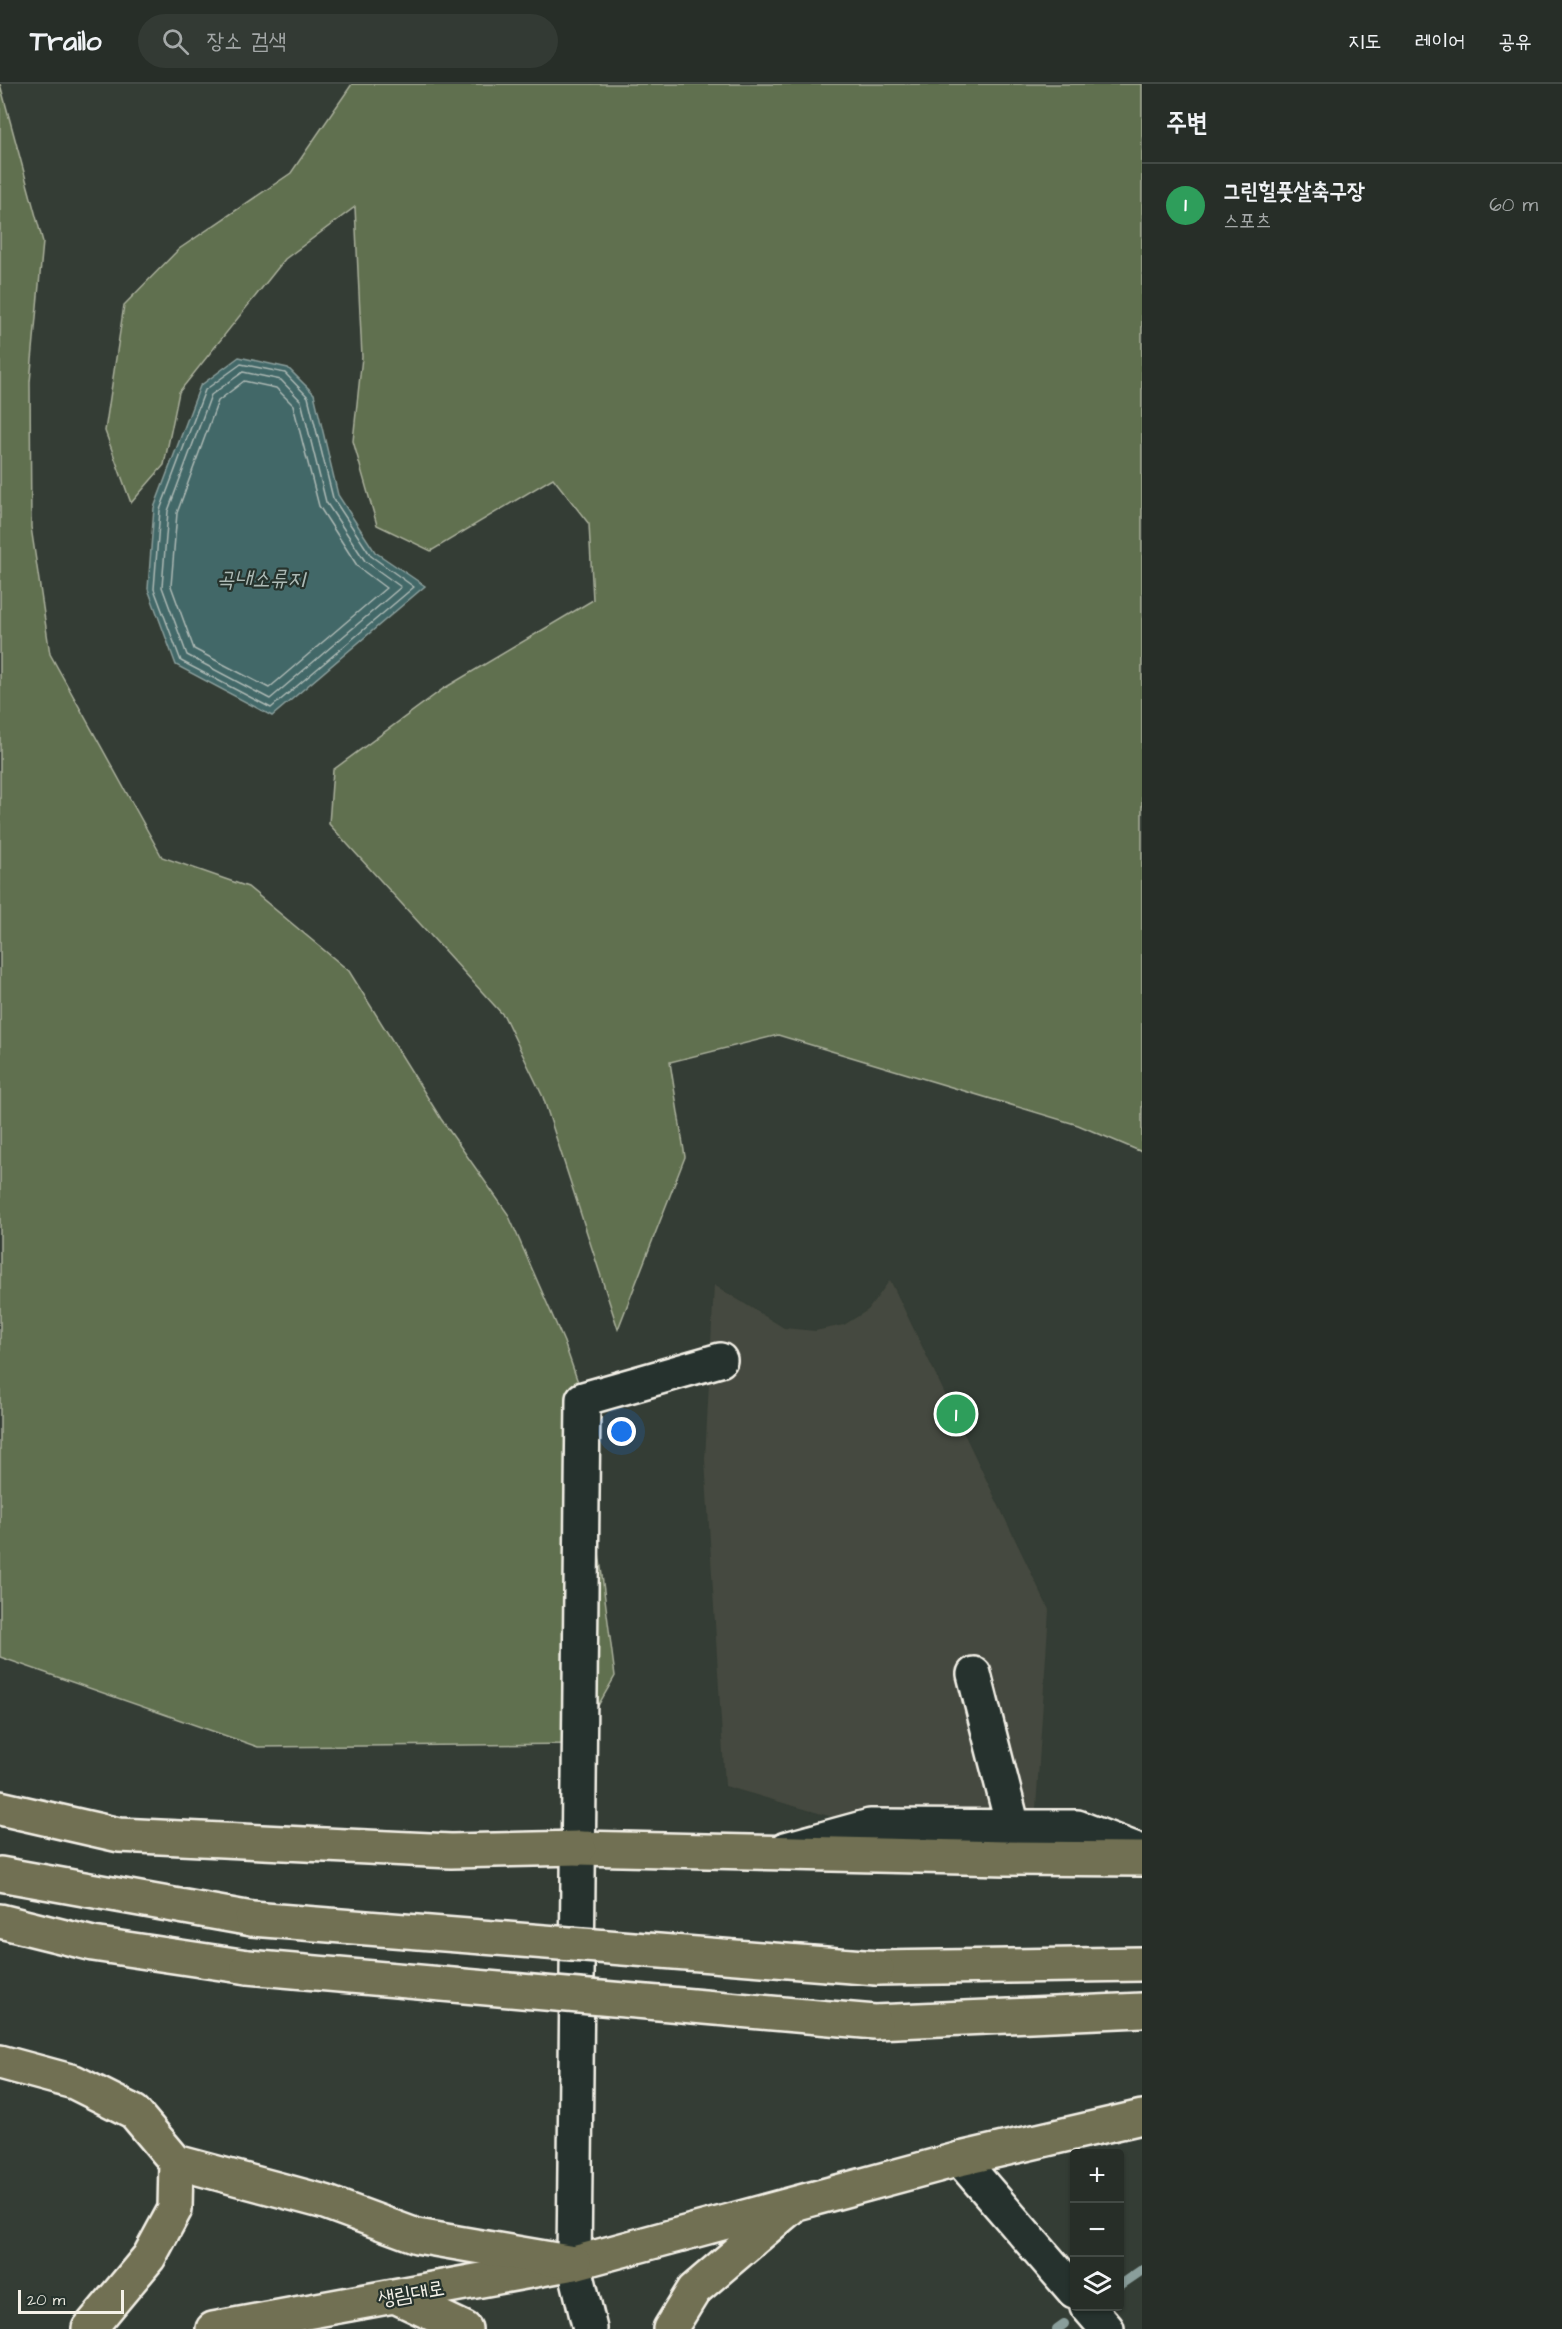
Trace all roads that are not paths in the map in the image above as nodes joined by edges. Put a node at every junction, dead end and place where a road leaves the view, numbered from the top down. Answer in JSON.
{"nodes":[{"id":1,"x":720,"y":1360,"type":"dead end"},
{"id":2,"x":974,"y":1674,"type":"dead end"},
{"id":3,"x":0,"y":1808,"type":"edge"},
{"id":4,"x":1013,"y":1827,"type":"junction"},
{"id":5,"x":579,"y":1848,"type":"junction"},
{"id":6,"x":775,"y":1852,"type":"junction"},
{"id":7,"x":1142,"y":1852,"type":"edge"},
{"id":8,"x":1142,"y":1859,"type":"edge"},
{"id":9,"x":0,"y":1874,"type":"edge"},
{"id":10,"x":0,"y":1921,"type":"edge"},
{"id":11,"x":1142,"y":1964,"type":"edge"},
{"id":12,"x":1142,"y":2010,"type":"edge"},
{"id":13,"x":0,"y":2062,"type":"edge"},
{"id":14,"x":1142,"y":2117,"type":"edge"},
{"id":15,"x":960,"y":2158,"type":"junction"},
{"id":16,"x":176,"y":2162,"type":"junction"},
{"id":17,"x":796,"y":2203,"type":"junction"},
{"id":18,"x":574,"y":2263,"type":"junction"},
{"id":19,"x":1070,"y":2286,"type":"edge"},
{"id":20,"x":395,"y":2296,"type":"junction"},
{"id":21,"x":1091,"y":2311,"type":"edge"},
{"id":22,"x":89,"y":2329,"type":"edge"},
{"id":23,"x":213,"y":2329,"type":"edge"},
{"id":24,"x":465,"y":2329,"type":"edge"},
{"id":25,"x":590,"y":2329,"type":"edge"},
{"id":26,"x":670,"y":2329,"type":"edge"},
{"id":27,"x":1107,"y":2329,"type":"edge"}],
"edges":[{"from":1,"to":5,"type":"street"},
{"from":2,"to":4,"type":"street"},
{"from":3,"to":5,"type":"main road"},
{"from":4,"to":6,"type":"street"},
{"from":4,"to":7,"type":"street"},
{"from":5,"to":6,"type":"main road"},
{"from":5,"to":18,"type":"street"},
{"from":6,"to":8,"type":"main road"},
{"from":9,"to":11,"type":"main road","bridge":true},
{"from":10,"to":12,"type":"main road","bridge":true},
{"from":13,"to":16,"type":"main road"},
{"from":14,"to":15,"type":"main road","name":"생림대로"},
{"from":15,"to":17,"type":"main road","name":"생림대로"},
{"from":15,"to":19,"type":"street"},
{"from":16,"to":18,"type":"main road"},
{"from":16,"to":22,"type":"main road"},
{"from":17,"to":18,"type":"main road","name":"생림대로"},
{"from":17,"to":26,"type":"main road"},
{"from":18,"to":20,"type":"main road","name":"생림대로"},
{"from":18,"to":25,"type":"street"},
{"from":20,"to":23,"type":"main road","name":"생림대로"},
{"from":20,"to":24,"type":"main road"},
{"from":21,"to":27,"type":"street"}]}
